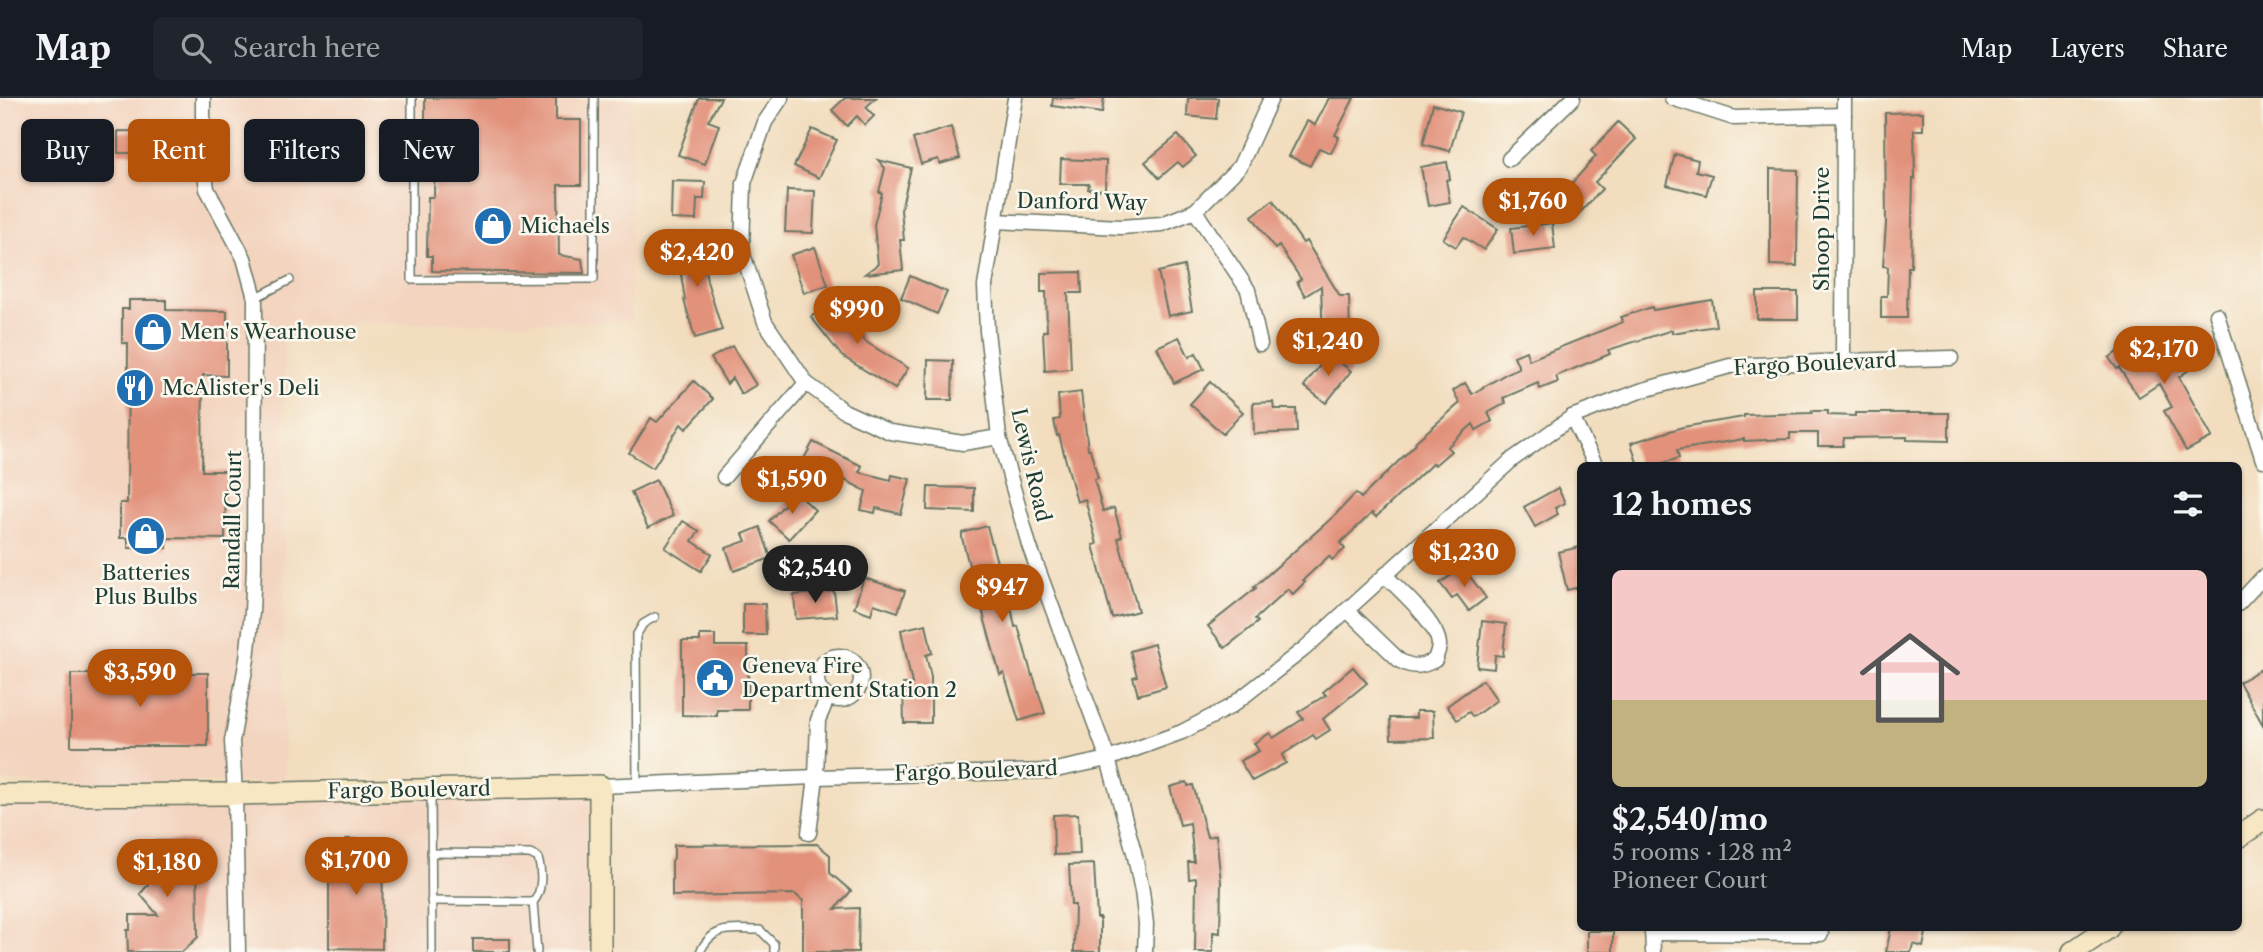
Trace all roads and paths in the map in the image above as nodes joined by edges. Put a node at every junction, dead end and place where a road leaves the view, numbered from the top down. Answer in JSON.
{"nodes":[{"id":1,"x":203,"y":98,"type":"edge"},
{"id":2,"x":412,"y":98,"type":"edge"},
{"id":3,"x":594,"y":98,"type":"edge"},
{"id":4,"x":780,"y":98,"type":"edge"},
{"id":5,"x":1015,"y":98,"type":"edge"},
{"id":6,"x":1270,"y":98,"type":"edge"},
{"id":7,"x":1573,"y":98,"type":"edge"},
{"id":8,"x":1672,"y":98,"type":"edge"},
{"id":9,"x":1844,"y":98,"type":"edge"},
{"id":10,"x":1844,"y":115,"type":"junction"},
{"id":11,"x":1509,"y":159,"type":"dead end"},
{"id":12,"x":1195,"y":211,"type":"junction"},
{"id":13,"x":995,"y":221,"type":"junction"},
{"id":14,"x":290,"y":280,"type":"dead end"},
{"id":15,"x":255,"y":298,"type":"junction"},
{"id":16,"x":2217,"y":315,"type":"dead end"},
{"id":17,"x":1259,"y":344,"type":"dead end"},
{"id":18,"x":1951,"y":358,"type":"dead end"},
{"id":19,"x":1843,"y":361,"type":"junction"},
{"id":20,"x":806,"y":383,"type":"junction"},
{"id":21,"x":1572,"y":417,"type":"junction"},
{"id":22,"x":999,"y":438,"type":"junction"},
{"id":23,"x":2263,"y":460,"type":"edge"},
{"id":24,"x":1594,"y":462,"type":"edge"},
{"id":25,"x":724,"y":477,"type":"dead end"},
{"id":26,"x":1385,"y":575,"type":"junction"},
{"id":27,"x":2263,"y":577,"type":"edge"},
{"id":28,"x":2242,"y":600,"type":"edge"},
{"id":29,"x":1347,"y":610,"type":"junction"},
{"id":30,"x":655,"y":617,"type":"dead end"},
{"id":31,"x":828,"y":697,"type":"dead end"},
{"id":32,"x":1108,"y":759,"type":"junction"},
{"id":33,"x":816,"y":776,"type":"junction"},
{"id":34,"x":637,"y":785,"type":"junction"},
{"id":35,"x":600,"y":786,"type":"junction"},
{"id":36,"x":431,"y":790,"type":"junction"},
{"id":37,"x":235,"y":794,"type":"junction"},
{"id":38,"x":0,"y":795,"type":"edge"},
{"id":39,"x":2263,"y":820,"type":"edge"},
{"id":40,"x":809,"y":833,"type":"dead end"},
{"id":41,"x":2242,"y":834,"type":"edge"},
{"id":42,"x":431,"y":853,"type":"junction"},
{"id":43,"x":431,"y":901,"type":"junction"},
{"id":44,"x":533,"y":902,"type":"junction"},
{"id":45,"x":1652,"y":931,"type":"edge"},
{"id":46,"x":1694,"y":931,"type":"edge"},
{"id":47,"x":2104,"y":931,"type":"edge"},
{"id":48,"x":1821,"y":934,"type":"dead end"},
{"id":49,"x":238,"y":952,"type":"edge"},
{"id":50,"x":432,"y":952,"type":"edge"},
{"id":51,"x":537,"y":952,"type":"edge"},
{"id":52,"x":600,"y":952,"type":"edge"},
{"id":53,"x":700,"y":952,"type":"edge"},
{"id":54,"x":774,"y":952,"type":"edge"},
{"id":55,"x":1145,"y":952,"type":"edge"},
{"id":56,"x":1653,"y":952,"type":"edge"},
{"id":57,"x":2073,"y":952,"type":"edge"}],
"edges":[{"from":1,"to":15,"type":"street","name":"Randall Court"},
{"from":2,"to":3,"type":"lane"},
{"from":4,"to":20,"type":"street"},
{"from":5,"to":13,"type":"street","name":"Lewis Road"},
{"from":6,"to":12,"type":"street","name":"Danford Way"},
{"from":7,"to":11,"type":"street"},
{"from":8,"to":10,"type":"street"},
{"from":9,"to":10,"type":"street","name":"Shoop Drive"},
{"from":10,"to":19,"type":"street","name":"Shoop Drive"},
{"from":12,"to":13,"type":"street","name":"Danford Way"},
{"from":12,"to":17,"type":"street"},
{"from":13,"to":22,"type":"street","name":"Lewis Road"},
{"from":14,"to":15,"type":"lane"},
{"from":15,"to":37,"type":"street","name":"Randall Court"},
{"from":16,"to":23,"type":"street"},
{"from":18,"to":19,"type":"street","name":"Fargo Boulevard"},
{"from":19,"to":21,"type":"street","name":"Fargo Boulevard"},
{"from":20,"to":22,"type":"street"},
{"from":20,"to":25,"type":"street"},
{"from":21,"to":24,"type":"street"},
{"from":21,"to":26,"type":"street","name":"Fargo Boulevard"},
{"from":22,"to":32,"type":"street","name":"Lewis Road"},
{"from":26,"to":29,"type":"street","name":"Fargo Boulevard"},
{"from":26,"to":29,"type":"street"},
{"from":27,"to":28,"type":"street"},
{"from":29,"to":32,"type":"street","name":"Fargo Boulevard"},
{"from":30,"to":34,"type":"lane"},
{"from":31,"to":33,"type":"street"},
{"from":32,"to":33,"type":"street","name":"Fargo Boulevard"},
{"from":32,"to":55,"type":"street","name":"Lewis Road"},
{"from":33,"to":34,"type":"street","name":"Fargo Boulevard"},
{"from":33,"to":40,"type":"street"},
{"from":34,"to":35,"type":"street","name":"Fargo Boulevard"},
{"from":35,"to":36,"type":"main road","name":"Fargo Boulevard"},
{"from":35,"to":52,"type":"main road"},
{"from":36,"to":37,"type":"main road","name":"Fargo Boulevard"},
{"from":36,"to":42,"type":"lane"},
{"from":37,"to":38,"type":"main road","name":"Fargo Boulevard"},
{"from":37,"to":49,"type":"street","name":"Randall Court"},
{"from":39,"to":41,"type":"main road"},
{"from":42,"to":43,"type":"lane"},
{"from":42,"to":44,"type":"lane"},
{"from":43,"to":44,"type":"lane"},
{"from":43,"to":50,"type":"lane"},
{"from":44,"to":51,"type":"lane"},
{"from":45,"to":56,"type":"street"},
{"from":46,"to":48,"type":"street"},
{"from":47,"to":57,"type":"main road"},
{"from":53,"to":54,"type":"lane"}]}
